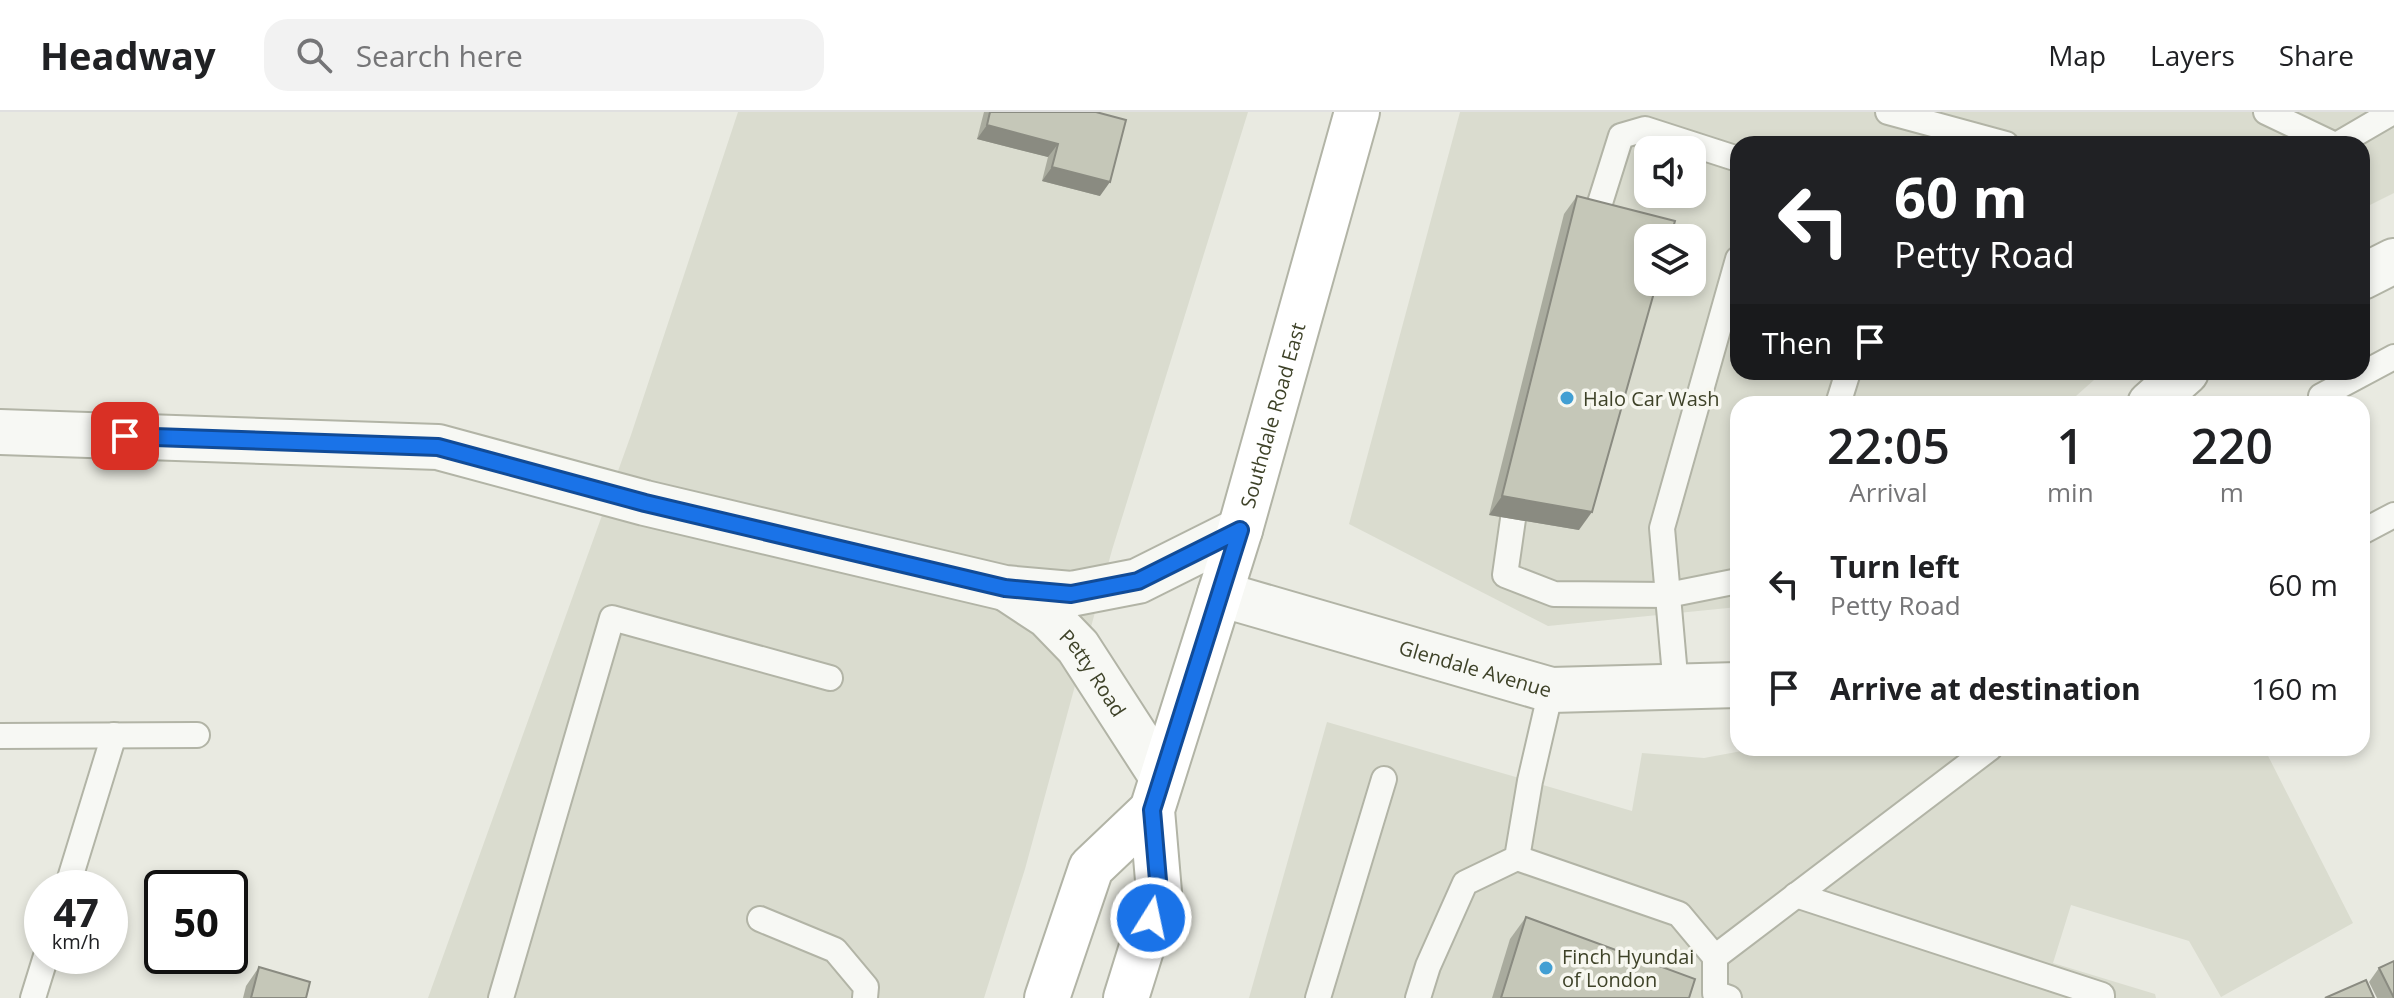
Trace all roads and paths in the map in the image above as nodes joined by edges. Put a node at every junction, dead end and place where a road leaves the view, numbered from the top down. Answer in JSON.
{"nodes":[{"id":1,"x":1357,"y":112,"type":"edge"},
{"id":2,"x":2266,"y":112,"type":"edge"},
{"id":3,"x":2393,"y":112,"type":"edge"},
{"id":4,"x":1897,"y":113,"type":"edge"},
{"id":5,"x":1978,"y":136,"type":"edge"},
{"id":6,"x":2318,"y":136,"type":"edge"},
{"id":7,"x":2350,"y":136,"type":"edge"},
{"id":8,"x":1730,"y":156,"type":"edge"},
{"id":9,"x":1594,"y":222,"type":"edge"},
{"id":10,"x":2394,"y":261,"type":"edge"},
{"id":11,"x":2370,"y":273,"type":"edge"},
{"id":12,"x":1730,"y":287,"type":"edge"},
{"id":13,"x":2394,"y":357,"type":"edge"},
{"id":14,"x":2370,"y":370,"type":"edge"},
{"id":15,"x":2177,"y":380,"type":"edge"},
{"id":16,"x":2351,"y":380,"type":"edge"},
{"id":17,"x":2159,"y":396,"type":"edge"},
{"id":18,"x":2321,"y":396,"type":"dead end"},
{"id":19,"x":0,"y":432,"type":"edge"},
{"id":20,"x":2394,"y":515,"type":"edge"},
{"id":21,"x":1513,"y":519,"type":"edge"},
{"id":22,"x":2370,"y":528,"type":"edge"},
{"id":23,"x":1240,"y":530,"type":"junction"},
{"id":24,"x":1730,"y":583,"type":"edge"},
{"id":25,"x":1005,"y":588,"type":"junction"},
{"id":26,"x":1220,"y":594,"type":"junction"},
{"id":27,"x":1668,"y":595,"type":"junction"},
{"id":28,"x":830,"y":678,"type":"dead end"},
{"id":29,"x":1730,"y":685,"type":"edge"},
{"id":30,"x":1676,"y":687,"type":"junction"},
{"id":31,"x":1551,"y":690,"type":"junction"},
{"id":32,"x":114,"y":735,"type":"junction"},
{"id":33,"x":197,"y":735,"type":"dead end"},
{"id":34,"x":0,"y":736,"type":"edge"},
{"id":35,"x":1979,"y":756,"type":"edge"},
{"id":36,"x":1384,"y":779,"type":"dead end"},
{"id":37,"x":1157,"y":793,"type":"junction"},
{"id":38,"x":1517,"y":858,"type":"junction"},
{"id":39,"x":73,"y":870,"type":"edge"},
{"id":40,"x":1796,"y":895,"type":"junction"},
{"id":41,"x":760,"y":919,"type":"dead end"},
{"id":42,"x":1715,"y":957,"type":"junction"},
{"id":43,"x":40,"y":974,"type":"edge"},
{"id":44,"x":1719,"y":996,"type":"edge"},
{"id":45,"x":33,"y":998,"type":"edge"},
{"id":46,"x":501,"y":998,"type":"edge"},
{"id":47,"x":865,"y":998,"type":"edge"},
{"id":48,"x":1047,"y":998,"type":"edge"},
{"id":49,"x":1126,"y":998,"type":"edge"},
{"id":50,"x":1318,"y":998,"type":"edge"},
{"id":51,"x":1418,"y":998,"type":"edge"},
{"id":52,"x":2102,"y":998,"type":"edge"}],
"edges":[{"from":1,"to":23,"type":"main road","name":"Southdale Road East"},
{"from":2,"to":6,"type":"lane"},
{"from":3,"to":7,"type":"lane"},
{"from":4,"to":5,"type":"lane"},
{"from":8,"to":9,"type":"lane"},
{"from":10,"to":11,"type":"street"},
{"from":12,"to":27,"type":"lane"},
{"from":13,"to":14,"type":"lane"},
{"from":15,"to":17,"type":"street"},
{"from":16,"to":18,"type":"lane"},
{"from":19,"to":25,"type":"street","name":"Petty Road"},
{"from":20,"to":22,"type":"lane"},
{"from":21,"to":27,"type":"lane"},
{"from":23,"to":25,"type":"street","name":"Petty Road"},
{"from":23,"to":26,"type":"main road","name":"Southdale Road East"},
{"from":24,"to":27,"type":"lane"},
{"from":25,"to":37,"type":"street","name":"Petty Road"},
{"from":26,"to":31,"type":"street","name":"Glendale Avenue"},
{"from":26,"to":37,"type":"main road","name":"Southdale Road East"},
{"from":27,"to":30,"type":"lane"},
{"from":28,"to":46,"type":"lane"},
{"from":29,"to":30,"type":"street","name":"Glendale Avenue"},
{"from":30,"to":31,"type":"street","name":"Glendale Avenue"},
{"from":31,"to":38,"type":"lane"},
{"from":32,"to":33,"type":"lane"},
{"from":32,"to":34,"type":"lane"},
{"from":32,"to":39,"type":"lane"},
{"from":35,"to":40,"type":"lane"},
{"from":36,"to":50,"type":"lane"},
{"from":37,"to":48,"type":"main road","name":"Southdale Road East"},
{"from":37,"to":49,"type":"main road","name":"Southdale Road East"},
{"from":38,"to":42,"type":"lane"},
{"from":38,"to":51,"type":"lane"},
{"from":40,"to":42,"type":"lane"},
{"from":40,"to":52,"type":"lane"},
{"from":41,"to":47,"type":"lane"},
{"from":42,"to":44,"type":"lane"},
{"from":43,"to":45,"type":"lane"}]}
